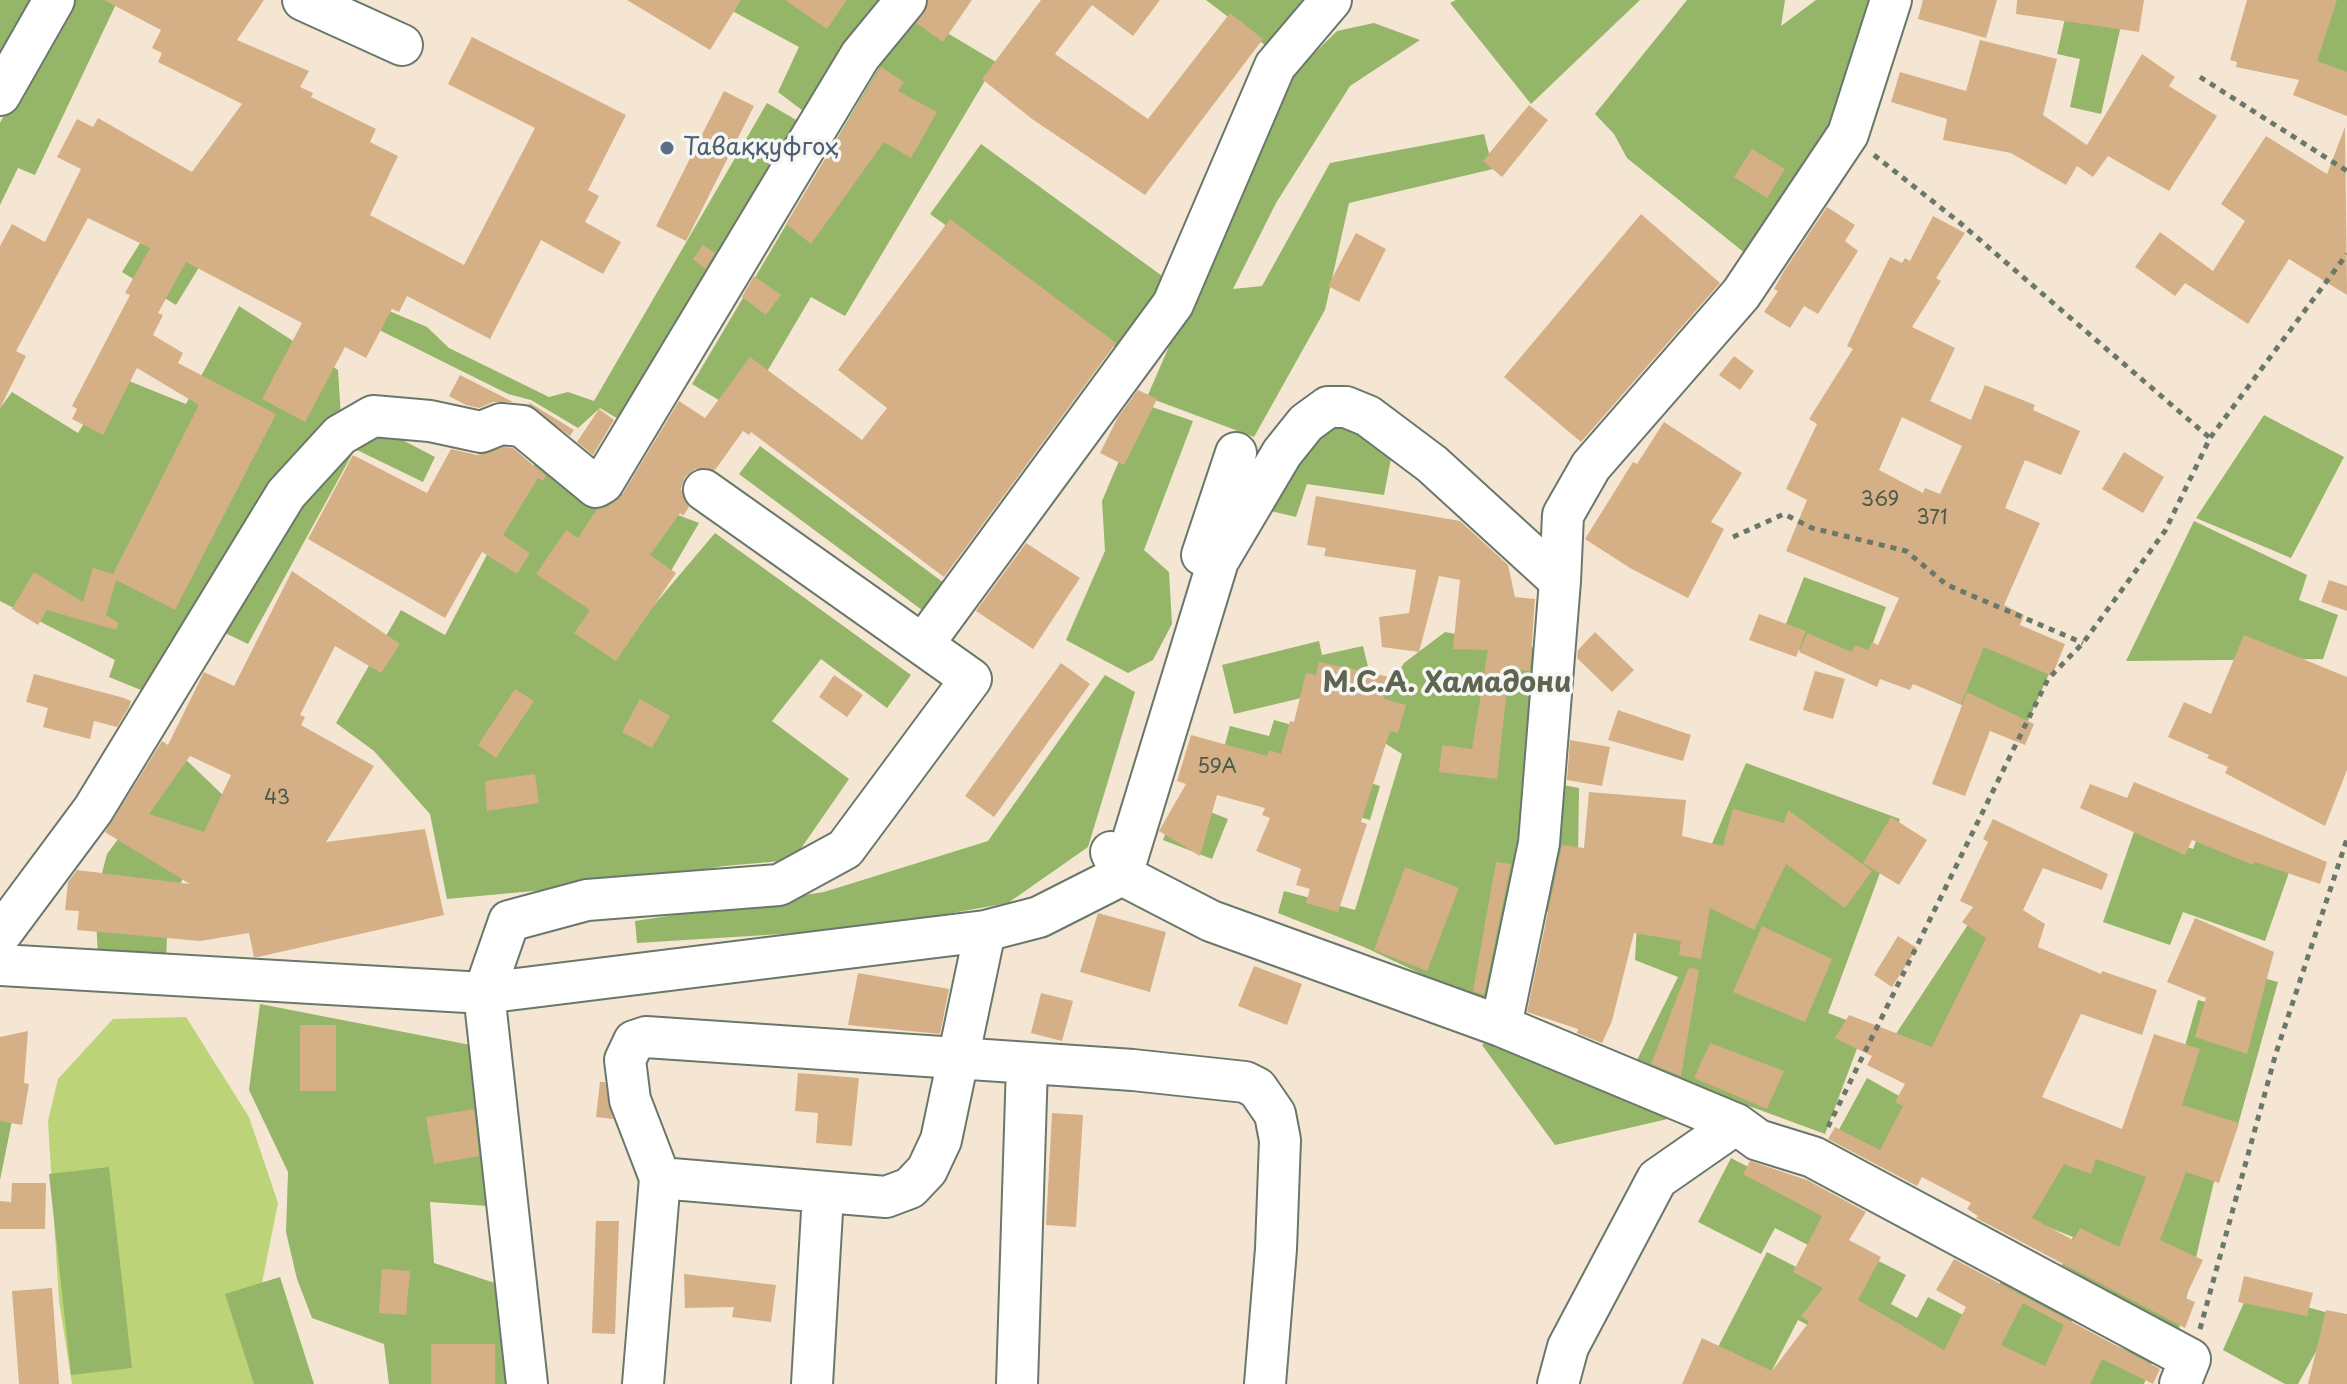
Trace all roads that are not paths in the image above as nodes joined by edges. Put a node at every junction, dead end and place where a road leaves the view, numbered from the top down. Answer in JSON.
{"nodes":[{"id":1,"x":54,"y":0,"type":"edge"},
{"id":2,"x":303,"y":0,"type":"edge"},
{"id":3,"x":906,"y":0,"type":"edge"},
{"id":4,"x":1331,"y":0,"type":"edge"},
{"id":5,"x":1891,"y":0,"type":"edge"},
{"id":6,"x":402,"y":45,"type":"dead end"},
{"id":7,"x":0,"y":95,"type":"edge"},
{"id":8,"x":1236,"y":453,"type":"dead end"},
{"id":9,"x":704,"y":490,"type":"dead end"},
{"id":10,"x":1560,"y":581,"type":"junction"},
{"id":11,"x":924,"y":643,"type":"junction"},
{"id":12,"x":1122,"y":875,"type":"junction"},
{"id":13,"x":985,"y":931,"type":"junction"},
{"id":14,"x":0,"y":935,"type":"edge"},
{"id":15,"x":0,"y":965,"type":"edge"},
{"id":16,"x":484,"y":993,"type":"junction"},
{"id":17,"x":1501,"y":1026,"type":"junction"},
{"id":18,"x":961,"y":1056,"type":"junction"},
{"id":19,"x":1027,"y":1065,"type":"junction"},
{"id":20,"x":1736,"y":1124,"type":"junction"},
{"id":21,"x":660,"y":1178,"type":"junction"},
{"id":22,"x":823,"y":1194,"type":"junction"},
{"id":23,"x":2185,"y":1371,"type":"edge"},
{"id":24,"x":527,"y":1384,"type":"edge"},
{"id":25,"x":643,"y":1384,"type":"edge"},
{"id":26,"x":812,"y":1384,"type":"edge"},
{"id":27,"x":1017,"y":1384,"type":"edge"},
{"id":28,"x":1265,"y":1384,"type":"edge"},
{"id":29,"x":1558,"y":1384,"type":"edge"}],
"edges":[{"from":1,"to":7,"type":"street"},
{"from":2,"to":6,"type":"street"},
{"from":3,"to":14,"type":"street"},
{"from":4,"to":11,"type":"street"},
{"from":5,"to":10,"type":"street"},
{"from":8,"to":12,"type":"street"},
{"from":9,"to":11,"type":"street"},
{"from":10,"to":12,"type":"street"},
{"from":10,"to":17,"type":"street"},
{"from":11,"to":16,"type":"street"},
{"from":12,"to":13,"type":"street"},
{"from":12,"to":17,"type":"street"},
{"from":13,"to":16,"type":"street"},
{"from":13,"to":18,"type":"street"},
{"from":15,"to":16,"type":"street"},
{"from":16,"to":24,"type":"street"},
{"from":17,"to":20,"type":"street"},
{"from":18,"to":19,"type":"street"},
{"from":18,"to":21,"type":"street"},
{"from":18,"to":22,"type":"street"},
{"from":19,"to":27,"type":"street"},
{"from":19,"to":28,"type":"street"},
{"from":20,"to":23,"type":"street"},
{"from":20,"to":29,"type":"street"},
{"from":21,"to":22,"type":"street"},
{"from":21,"to":25,"type":"street"},
{"from":22,"to":26,"type":"street"}]}
